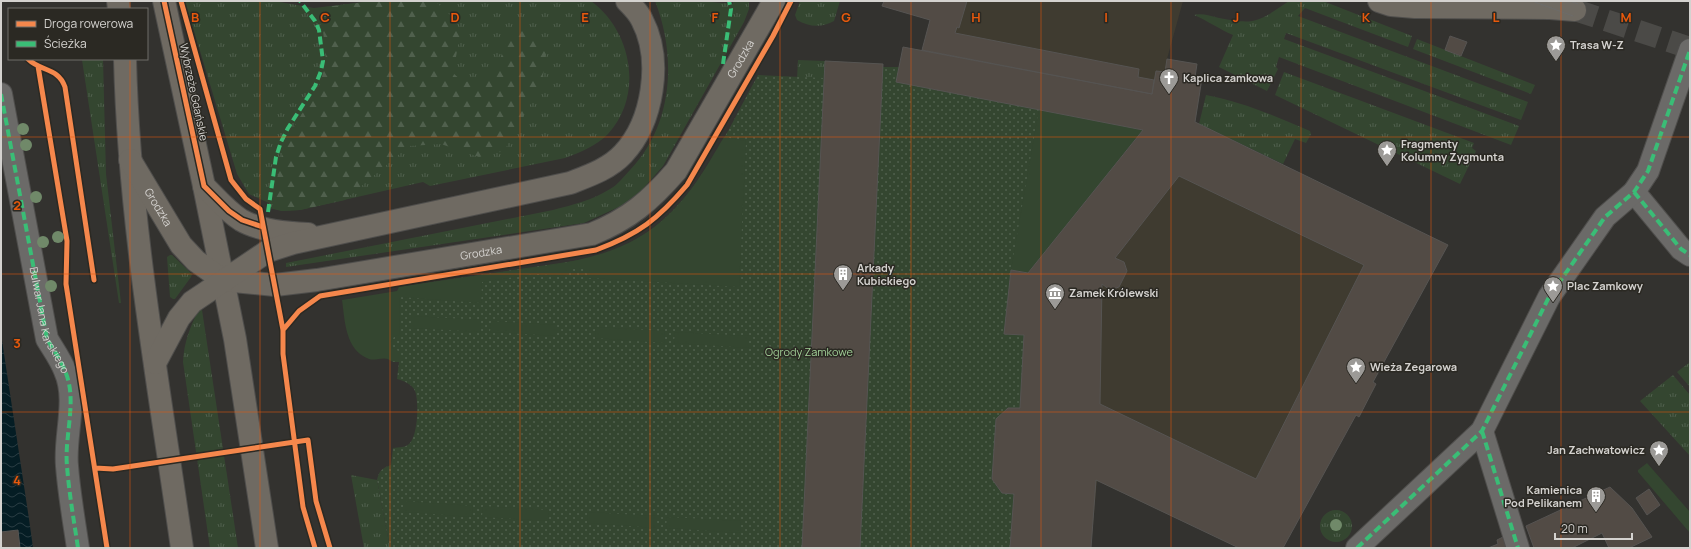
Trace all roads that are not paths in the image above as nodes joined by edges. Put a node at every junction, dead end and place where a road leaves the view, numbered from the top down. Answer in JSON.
{"nodes":[{"id":1,"x":164,"y":1,"type":"edge"},
{"id":2,"x":627,"y":1,"type":"edge"},
{"id":3,"x":774,"y":1,"type":"edge"},
{"id":4,"x":1379,"y":1,"type":"edge"},
{"id":5,"x":1563,"y":5,"type":"tunnel mouth"},
{"id":6,"x":1690,"y":50,"type":"edge"},
{"id":7,"x":125,"y":60,"type":"edge"},
{"id":8,"x":1,"y":94,"type":"edge"},
{"id":9,"x":130,"y":160,"type":"junction"},
{"id":10,"x":204,"y":186,"type":"junction"},
{"id":11,"x":1634,"y":192,"type":"junction"},
{"id":12,"x":328,"y":235,"type":"junction"},
{"id":13,"x":1690,"y":255,"type":"edge"},
{"id":14,"x":223,"y":280,"type":"junction"},
{"id":15,"x":155,"y":363,"type":"junction"},
{"id":16,"x":1482,"y":431,"type":"junction"},
{"id":17,"x":1516,"y":540,"type":"edge"},
{"id":18,"x":78,"y":548,"type":"edge"},
{"id":19,"x":182,"y":548,"type":"edge"},
{"id":20,"x":267,"y":548,"type":"edge"},
{"id":21,"x":1357,"y":548,"type":"edge"}],
"edges":[{"from":1,"to":10,"type":"main road","name":"Wybrzeże Gdańskie"},
{"from":2,"to":12,"type":"main road"},
{"from":3,"to":14,"type":"main road","name":"Grodzka"},
{"from":4,"to":5,"type":"main road"},
{"from":6,"to":11,"type":"street"},
{"from":7,"to":9,"type":"main road"},
{"from":8,"to":18,"type":"street","name":"Bulwar Jana Karskiego"},
{"from":9,"to":14,"type":"main road","name":"Grodzka"},
{"from":9,"to":15,"type":"main road"},
{"from":10,"to":12,"type":"main road"},
{"from":10,"to":14,"type":"main road","name":"Wybrzeże Gdańskie"},
{"from":11,"to":13,"type":"street"},
{"from":11,"to":16,"type":"street"},
{"from":12,"to":14,"type":"main road"},
{"from":14,"to":15,"type":"main road"},
{"from":14,"to":20,"type":"main road","name":"Wybrzeże Gdańskie"},
{"from":15,"to":19,"type":"main road"},
{"from":16,"to":17,"type":"street"},
{"from":16,"to":21,"type":"street"}]}
